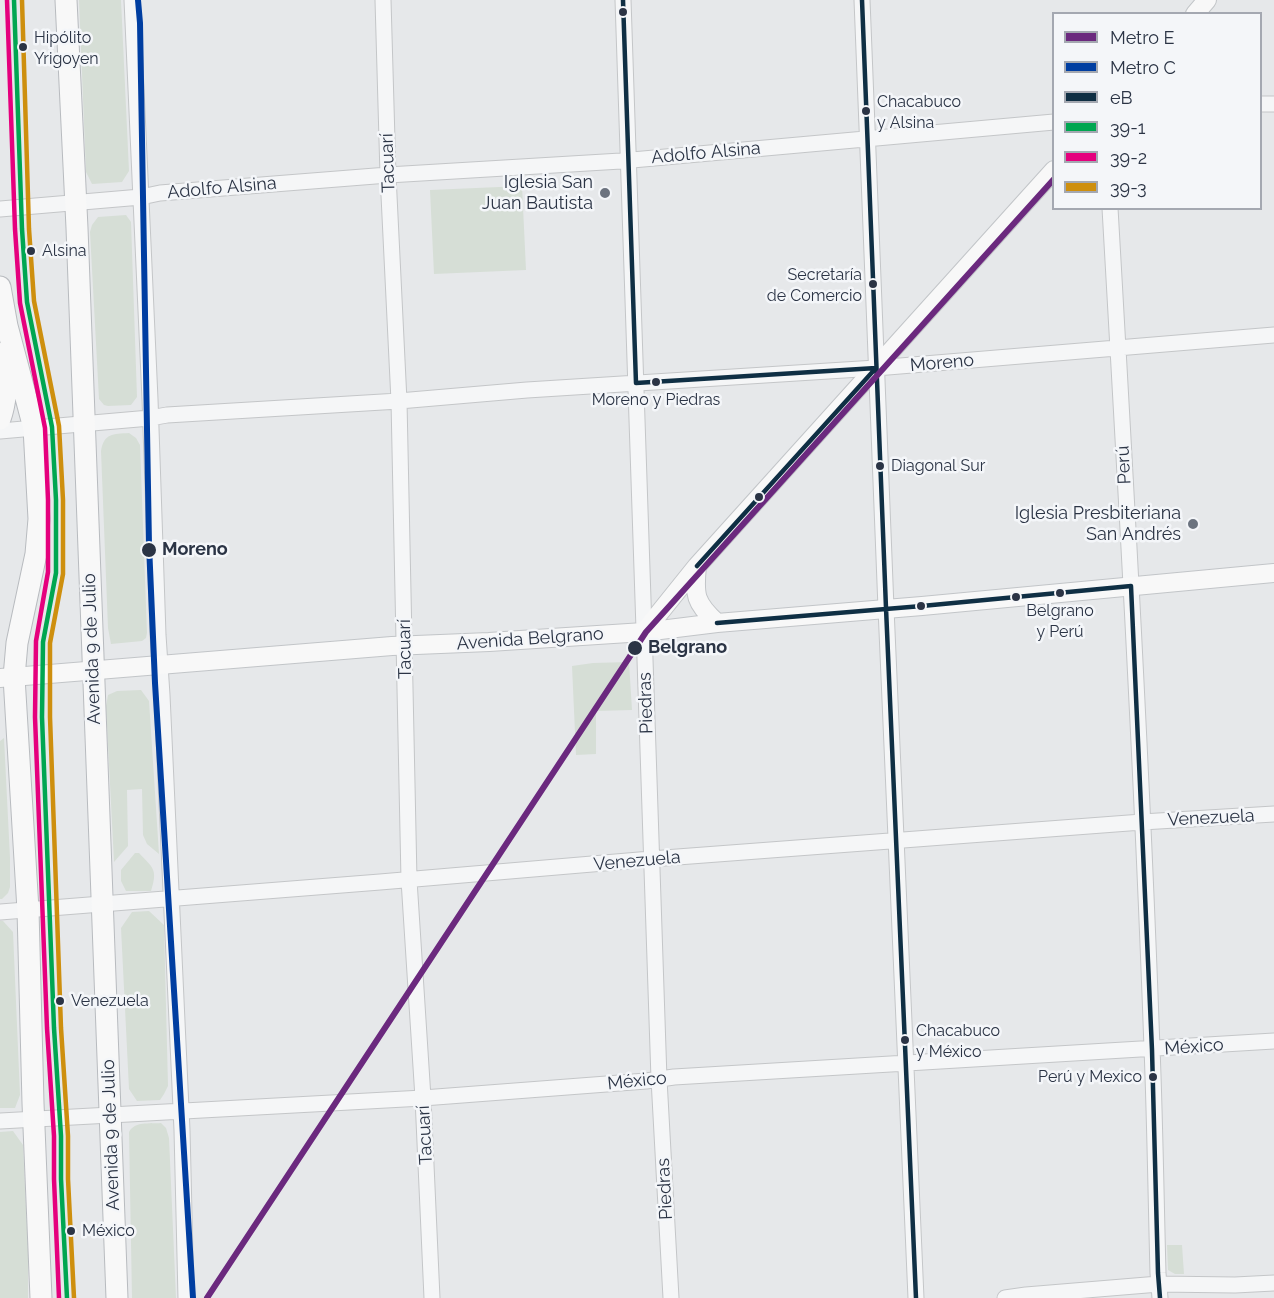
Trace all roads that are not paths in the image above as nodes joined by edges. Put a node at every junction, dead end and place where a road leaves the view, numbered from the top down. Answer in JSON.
{"nodes":[{"id":1,"x":66,"y":0,"type":"edge"},
{"id":2,"x":132,"y":0,"type":"edge"},
{"id":3,"x":383,"y":0,"type":"edge"},
{"id":4,"x":623,"y":0,"type":"edge"},
{"id":5,"x":862,"y":0,"type":"edge"},
{"id":6,"x":1207,"y":0,"type":"edge"},
{"id":7,"x":1197,"y":12,"type":"edge"},
{"id":8,"x":1052,"y":122,"type":"edge"},
{"id":9,"x":868,"y":139,"type":"junction"},
{"id":10,"x":629,"y":160,"type":"junction"},
{"id":11,"x":1052,"y":171,"type":"edge"},
{"id":12,"x":388,"y":174,"type":"junction"},
{"id":13,"x":141,"y":197,"type":"junction"},
{"id":14,"x":75,"y":202,"type":"junction"},
{"id":15,"x":0,"y":209,"type":"edge"},
{"id":16,"x":1110,"y":210,"type":"edge"},
{"id":17,"x":0,"y":287,"type":"edge"},
{"id":18,"x":7,"y":326,"type":"junction"},
{"id":19,"x":1274,"y":335,"type":"edge"},
{"id":20,"x":1118,"y":348,"type":"junction"},
{"id":21,"x":876,"y":368,"type":"junction"},
{"id":22,"x":636,"y":383,"type":"junction"},
{"id":23,"x":399,"y":401,"type":"junction"},
{"id":24,"x":150,"y":418,"type":"junction"},
{"id":25,"x":0,"y":419,"type":"edge"},
{"id":26,"x":84,"y":424,"type":"junction"},
{"id":27,"x":34,"y":428,"type":"junction"},
{"id":28,"x":0,"y":431,"type":"edge"},
{"id":29,"x":697,"y":566,"type":"junction"},
{"id":30,"x":1274,"y":573,"type":"edge"},
{"id":31,"x":1131,"y":586,"type":"junction"},
{"id":32,"x":886,"y":608,"type":"junction"},
{"id":33,"x":717,"y":622,"type":"junction"},
{"id":34,"x":644,"y":632,"type":"junction"},
{"id":35,"x":405,"y":646,"type":"junction"},
{"id":36,"x":160,"y":664,"type":"junction"},
{"id":37,"x":92,"y":670,"type":"junction"},
{"id":38,"x":7,"y":677,"type":"edge"},
{"id":39,"x":1274,"y":814,"type":"edge"},
{"id":40,"x":1142,"y":822,"type":"junction"},
{"id":41,"x":897,"y":841,"type":"junction"},
{"id":42,"x":651,"y":859,"type":"junction"},
{"id":43,"x":409,"y":880,"type":"junction"},
{"id":44,"x":172,"y":898,"type":"junction"},
{"id":45,"x":102,"y":904,"type":"junction"},
{"id":46,"x":28,"y":910,"type":"junction"},
{"id":47,"x":0,"y":912,"type":"edge"},
{"id":48,"x":1274,"y":1041,"type":"edge"},
{"id":49,"x":1152,"y":1050,"type":"junction"},
{"id":50,"x":906,"y":1063,"type":"junction"},
{"id":51,"x":658,"y":1079,"type":"junction"},
{"id":52,"x":423,"y":1098,"type":"junction"},
{"id":53,"x":181,"y":1111,"type":"junction"},
{"id":54,"x":111,"y":1115,"type":"junction"},
{"id":55,"x":34,"y":1120,"type":"junction"},
{"id":56,"x":0,"y":1121,"type":"edge"},
{"id":57,"x":1274,"y":1282,"type":"edge"},
{"id":58,"x":1160,"y":1291,"type":"edge"},
{"id":59,"x":42,"y":1298,"type":"edge"},
{"id":60,"x":117,"y":1298,"type":"edge"},
{"id":61,"x":186,"y":1298,"type":"edge"},
{"id":62,"x":432,"y":1298,"type":"edge"},
{"id":63,"x":671,"y":1298,"type":"edge"},
{"id":64,"x":916,"y":1298,"type":"edge"},
{"id":65,"x":1005,"y":1298,"type":"edge"}],
"edges":[{"from":1,"to":14,"type":"highway","name":"Avenida 9 de Julio"},
{"from":2,"to":13,"type":"street"},
{"from":3,"to":12,"type":"street","name":"Tacuarí"},
{"from":4,"to":10,"type":"street","name":"Piedras"},
{"from":5,"to":9,"type":"street"},
{"from":6,"to":7,"type":"main road"},
{"from":8,"to":9,"type":"street","name":"Adolfo Alsina"},
{"from":9,"to":10,"type":"street","name":"Adolfo Alsina"},
{"from":9,"to":21,"type":"street"},
{"from":10,"to":12,"type":"street","name":"Adolfo Alsina"},
{"from":10,"to":22,"type":"street","name":"Piedras"},
{"from":11,"to":21,"type":"main road"},
{"from":12,"to":13,"type":"street","name":"Adolfo Alsina"},
{"from":12,"to":23,"type":"street","name":"Tacuarí"},
{"from":13,"to":14,"type":"street","name":"Adolfo Alsina"},
{"from":13,"to":24,"type":"street"},
{"from":14,"to":15,"type":"street","name":"Adolfo Alsina"},
{"from":14,"to":26,"type":"highway","name":"Avenida 9 de Julio"},
{"from":16,"to":20,"type":"street","name":"Perú"},
{"from":17,"to":18,"type":"highway"},
{"from":18,"to":25,"type":"highway"},
{"from":18,"to":27,"type":"highway"},
{"from":19,"to":20,"type":"street","name":"Moreno"},
{"from":20,"to":21,"type":"street","name":"Moreno"},
{"from":20,"to":31,"type":"street","name":"Perú"},
{"from":21,"to":22,"type":"street","name":"Moreno"},
{"from":21,"to":29,"type":"main road"},
{"from":21,"to":32,"type":"street"},
{"from":22,"to":23,"type":"street","name":"Moreno"},
{"from":22,"to":34,"type":"street","name":"Piedras"},
{"from":23,"to":24,"type":"street","name":"Moreno"},
{"from":23,"to":35,"type":"street","name":"Tacuarí"},
{"from":24,"to":26,"type":"street","name":"Moreno"},
{"from":24,"to":36,"type":"street"},
{"from":26,"to":27,"type":"street","name":"Moreno"},
{"from":26,"to":37,"type":"highway","name":"Avenida 9 de Julio"},
{"from":27,"to":28,"type":"street","name":"Moreno"},
{"from":27,"to":38,"type":"highway"},
{"from":29,"to":33,"type":"main road"},
{"from":29,"to":34,"type":"main road"},
{"from":30,"to":31,"type":"main road","name":"Avenida Belgrano"},
{"from":31,"to":32,"type":"main road","name":"Avenida Belgrano"},
{"from":31,"to":40,"type":"street","name":"Perú"},
{"from":32,"to":33,"type":"main road","name":"Avenida Belgrano"},
{"from":32,"to":41,"type":"street"},
{"from":33,"to":34,"type":"main road","name":"Avenida Belgrano"},
{"from":34,"to":35,"type":"main road","name":"Avenida Belgrano"},
{"from":34,"to":42,"type":"street","name":"Piedras"},
{"from":35,"to":36,"type":"main road","name":"Avenida Belgrano"},
{"from":35,"to":43,"type":"street","name":"Tacuarí"},
{"from":36,"to":37,"type":"main road","name":"Avenida Belgrano"},
{"from":36,"to":44,"type":"street"},
{"from":37,"to":38,"type":"main road","name":"Avenida Belgrano"},
{"from":37,"to":45,"type":"highway","name":"Avenida 9 de Julio"},
{"from":38,"to":46,"type":"highway"},
{"from":39,"to":40,"type":"street","name":"Venezuela"},
{"from":40,"to":41,"type":"street","name":"Venezuela"},
{"from":40,"to":49,"type":"street","name":"Perú"},
{"from":41,"to":42,"type":"street","name":"Venezuela"},
{"from":41,"to":50,"type":"street"},
{"from":42,"to":43,"type":"street","name":"Venezuela"},
{"from":42,"to":51,"type":"street","name":"Piedras"},
{"from":43,"to":44,"type":"street","name":"Venezuela"},
{"from":43,"to":52,"type":"street","name":"Tacuarí"},
{"from":44,"to":45,"type":"street","name":"Venezuela"},
{"from":44,"to":53,"type":"street"},
{"from":45,"to":46,"type":"street","name":"Venezuela"},
{"from":45,"to":54,"type":"highway","name":"Avenida 9 de Julio"},
{"from":46,"to":47,"type":"street","name":"Venezuela"},
{"from":46,"to":55,"type":"highway"},
{"from":48,"to":49,"type":"street","name":"México"},
{"from":49,"to":50,"type":"street","name":"México"},
{"from":49,"to":58,"type":"street","name":"Perú"},
{"from":50,"to":51,"type":"street","name":"México"},
{"from":50,"to":64,"type":"street"},
{"from":51,"to":52,"type":"street","name":"México"},
{"from":51,"to":63,"type":"street","name":"Piedras"},
{"from":52,"to":53,"type":"street","name":"México"},
{"from":52,"to":62,"type":"street","name":"Tacuarí"},
{"from":53,"to":54,"type":"street","name":"México"},
{"from":53,"to":61,"type":"street"},
{"from":54,"to":55,"type":"street","name":"México"},
{"from":54,"to":60,"type":"highway","name":"Avenida 9 de Julio"},
{"from":55,"to":56,"type":"street","name":"México"},
{"from":55,"to":59,"type":"highway"},
{"from":57,"to":58,"type":"street"},
{"from":58,"to":65,"type":"street"}]}
